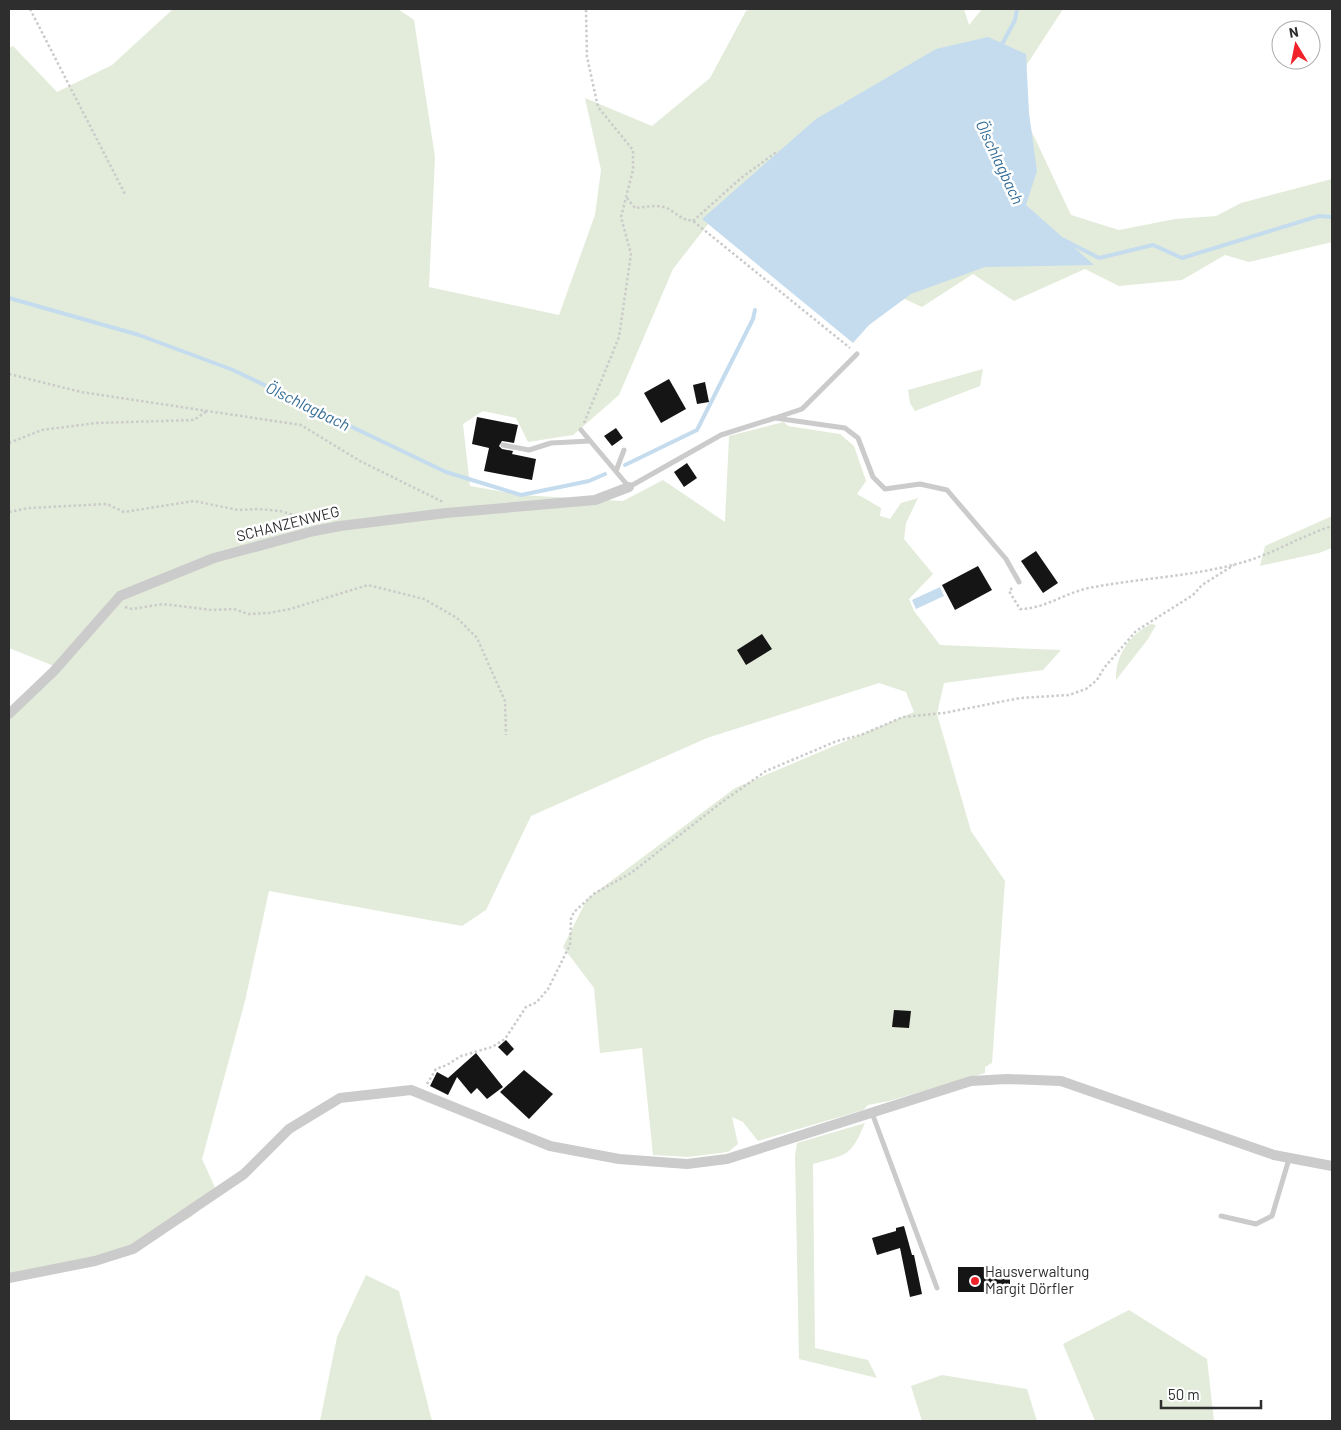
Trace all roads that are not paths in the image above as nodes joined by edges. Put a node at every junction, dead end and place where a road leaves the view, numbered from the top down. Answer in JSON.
{"nodes":[{"id":1,"x":857,"y":354,"type":"road end"},
{"id":2,"x":775,"y":418,"type":"junction"},
{"id":3,"x":581,"y":430,"type":"road end"},
{"id":4,"x":590,"y":441,"type":"junction"},
{"id":5,"x":503,"y":445,"type":"dead end"},
{"id":6,"x":624,"y":450,"type":"dead end"},
{"id":7,"x":616,"y":471,"type":"junction"},
{"id":8,"x":629,"y":487,"type":"junction"},
{"id":9,"x":1019,"y":582,"type":"road end"},
{"id":10,"x":9,"y":714,"type":"edge"},
{"id":11,"x":872,"y":1113,"type":"junction"},
{"id":12,"x":1289,"y":1159,"type":"junction"},
{"id":13,"x":1332,"y":1166,"type":"edge"},
{"id":14,"x":1221,"y":1216,"type":"dead end"},
{"id":15,"x":9,"y":1278,"type":"edge"},
{"id":16,"x":937,"y":1288,"type":"dead end"}],
"edges":[{"from":1,"to":2,"type":"lane"},
{"from":2,"to":8,"type":"lane"},
{"from":2,"to":9,"type":"lane"},
{"from":3,"to":4,"type":"lane"},
{"from":4,"to":5,"type":"lane"},
{"from":4,"to":7,"type":"lane"},
{"from":6,"to":7,"type":"lane"},
{"from":7,"to":8,"type":"lane"},
{"from":8,"to":10,"type":"street","name":"SCHANZENWEG"},
{"from":11,"to":12,"type":"street"},
{"from":11,"to":15,"type":"street"},
{"from":11,"to":16,"type":"lane"},
{"from":12,"to":13,"type":"street"},
{"from":12,"to":14,"type":"lane"}]}
